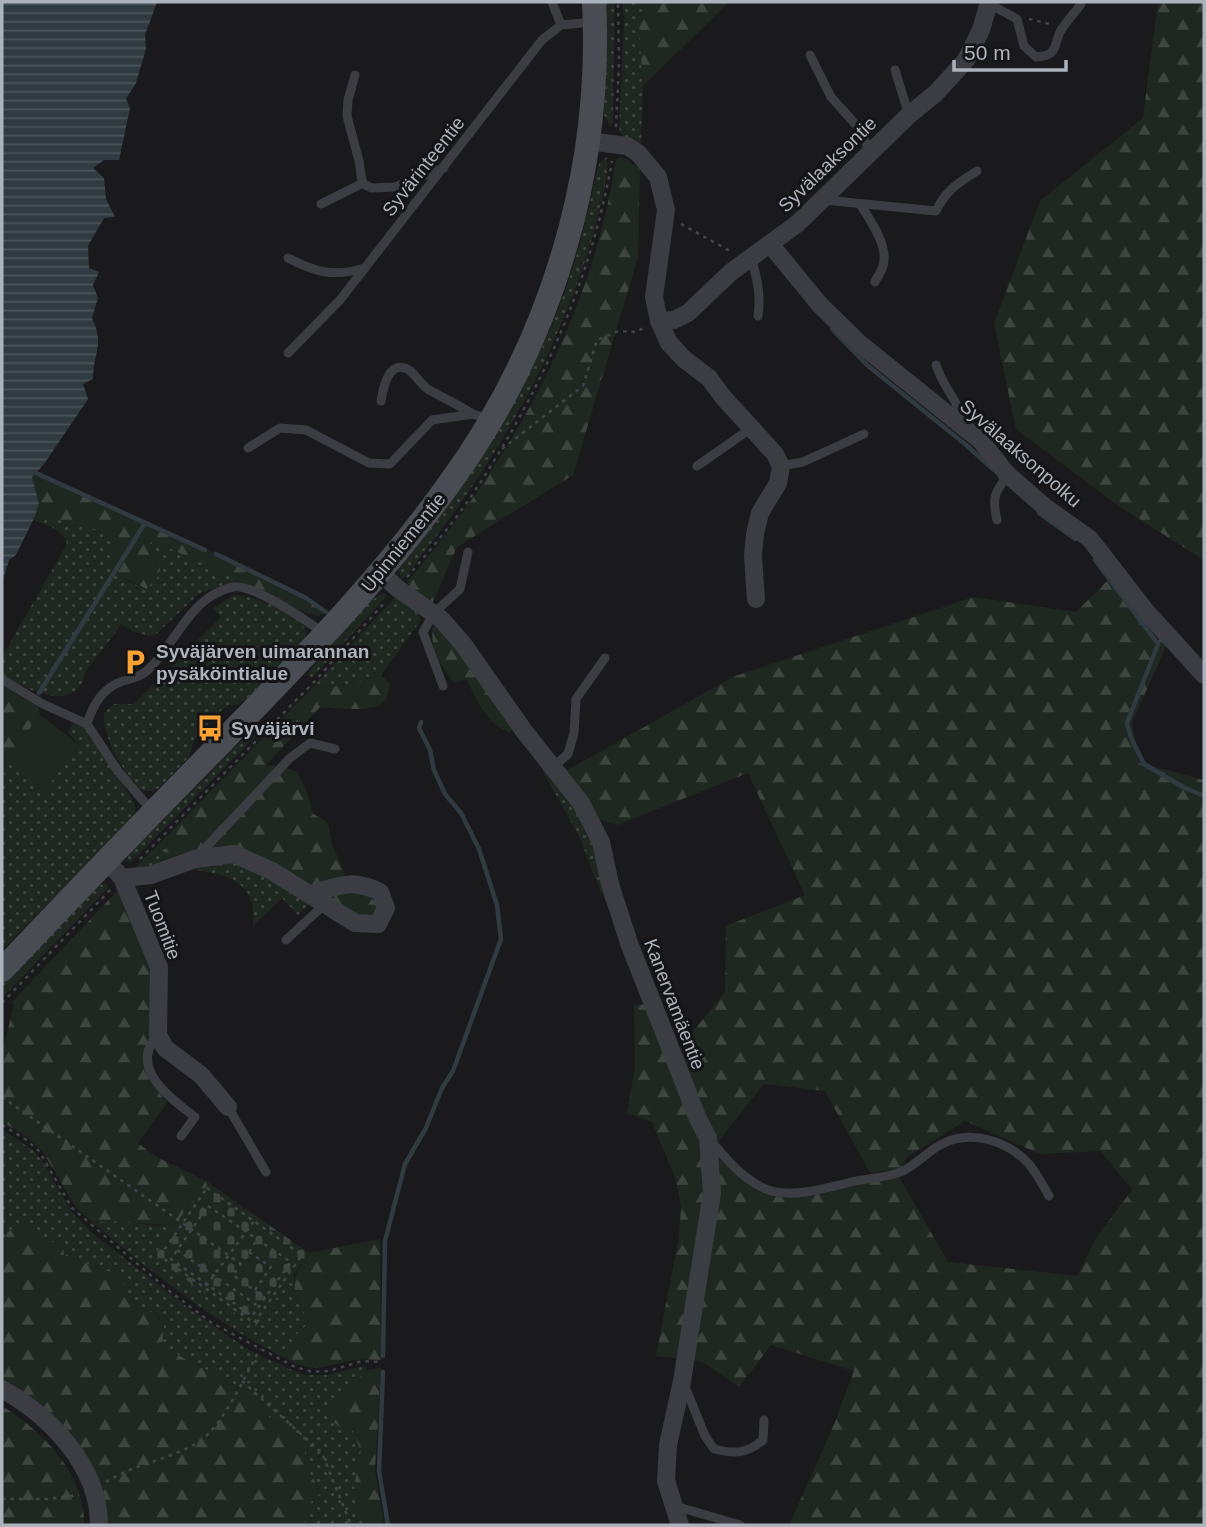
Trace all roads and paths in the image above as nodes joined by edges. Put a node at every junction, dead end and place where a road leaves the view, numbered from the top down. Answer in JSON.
{"nodes":[{"id":1,"x":552,"y":2,"type":"edge"},
{"id":2,"x":988,"y":2,"type":"edge"},
{"id":3,"x":1081,"y":4,"type":"dead end"},
{"id":4,"x":595,"y":12,"type":"edge"},
{"id":5,"x":1017,"y":19,"type":"junction"},
{"id":6,"x":561,"y":25,"type":"junction"},
{"id":7,"x":1063,"y":28,"type":"junction"},
{"id":8,"x":810,"y":55,"type":"dead end"},
{"id":9,"x":895,"y":70,"type":"dead end"},
{"id":10,"x":355,"y":75,"type":"dead end"},
{"id":11,"x":909,"y":115,"type":"junction"},
{"id":12,"x":589,"y":141,"type":"junction"},
{"id":13,"x":871,"y":152,"type":"junction"},
{"id":14,"x":444,"y":168,"type":"junction"},
{"id":15,"x":977,"y":171,"type":"dead end"},
{"id":16,"x":363,"y":183,"type":"junction"},
{"id":17,"x":824,"y":200,"type":"junction"},
{"id":18,"x":321,"y":204,"type":"dead end"},
{"id":19,"x":860,"y":204,"type":"junction"},
{"id":20,"x":666,"y":215,"type":"junction"},
{"id":21,"x":771,"y":244,"type":"junction"},
{"id":22,"x":751,"y":257,"type":"junction"},
{"id":23,"x":288,"y":258,"type":"dead end"},
{"id":24,"x":365,"y":268,"type":"junction"},
{"id":25,"x":875,"y":282,"type":"dead end"},
{"id":26,"x":758,"y":316,"type":"dead end"},
{"id":27,"x":659,"y":321,"type":"junction"},
{"id":28,"x":288,"y":353,"type":"dead end"},
{"id":29,"x":936,"y":365,"type":"dead end"},
{"id":30,"x":381,"y":401,"type":"dead end"},
{"id":31,"x":481,"y":417,"type":"junction"},
{"id":32,"x":750,"y":429,"type":"junction"},
{"id":33,"x":968,"y":432,"type":"junction"},
{"id":34,"x":864,"y":434,"type":"dead end"},
{"id":35,"x":248,"y":448,"type":"dead end"},
{"id":36,"x":501,"y":450,"type":"dead end"},
{"id":37,"x":697,"y":466,"type":"dead end"},
{"id":38,"x":781,"y":466,"type":"junction"},
{"id":39,"x":1009,"y":475,"type":"junction"},
{"id":40,"x":997,"y":520,"type":"dead end"},
{"id":41,"x":468,"y":552,"type":"dead end"},
{"id":42,"x":380,"y":572,"type":"junction"},
{"id":43,"x":756,"y":599,"type":"dead end"},
{"id":44,"x":434,"y":613,"type":"junction"},
{"id":45,"x":324,"y":634,"type":"junction"},
{"id":46,"x":605,"y":658,"type":"dead end"},
{"id":47,"x":1198,"y":665,"type":"edge"},
{"id":48,"x":4,"y":680,"type":"edge"},
{"id":49,"x":443,"y":686,"type":"dead end"},
{"id":50,"x":87,"y":724,"type":"junction"},
{"id":51,"x":335,"y":749,"type":"dead end"},
{"id":52,"x":553,"y":768,"type":"junction"},
{"id":53,"x":153,"y":813,"type":"junction"},
{"id":54,"x":194,"y":859,"type":"junction"},
{"id":55,"x":114,"y":869,"type":"junction"},
{"id":56,"x":317,"y":899,"type":"joint"},
{"id":57,"x":286,"y":940,"type":"dead end"},
{"id":58,"x":2,"y":970,"type":"edge"},
{"id":59,"x":158,"y":1035,"type":"junction"},
{"id":60,"x":2,"y":1097,"type":"edge"},
{"id":61,"x":229,"y":1107,"type":"joint"},
{"id":62,"x":2,"y":1125,"type":"edge"},
{"id":63,"x":181,"y":1136,"type":"dead end"},
{"id":64,"x":708,"y":1138,"type":"junction"},
{"id":65,"x":266,"y":1172,"type":"dead end"},
{"id":66,"x":1049,"y":1196,"type":"dead end"},
{"id":67,"x":254,"y":1221,"type":"junction"},
{"id":68,"x":183,"y":1222,"type":"junction"},
{"id":69,"x":192,"y":1229,"type":"junction"},
{"id":70,"x":246,"y":1231,"type":"junction"},
{"id":71,"x":258,"y":1240,"type":"junction"},
{"id":72,"x":177,"y":1250,"type":"junction"},
{"id":73,"x":249,"y":1252,"type":"junction"},
{"id":74,"x":228,"y":1255,"type":"junction"},
{"id":75,"x":241,"y":1264,"type":"junction"},
{"id":76,"x":213,"y":1275,"type":"junction"},
{"id":77,"x":205,"y":1286,"type":"junction"},
{"id":78,"x":255,"y":1290,"type":"junction"},
{"id":79,"x":265,"y":1298,"type":"junction"},
{"id":80,"x":259,"y":1307,"type":"junction"},
{"id":81,"x":261,"y":1349,"type":"junction"},
{"id":82,"x":381,"y":1362,"type":"dead end"},
{"id":83,"x":242,"y":1381,"type":"junction"},
{"id":84,"x":682,"y":1381,"type":"junction"},
{"id":85,"x":2,"y":1389,"type":"edge"},
{"id":86,"x":764,"y":1420,"type":"dead end"},
{"id":87,"x":86,"y":1490,"type":"junction"},
{"id":88,"x":2,"y":1499,"type":"edge"},
{"id":89,"x":673,"y":1506,"type":"junction"},
{"id":90,"x":99,"y":1525,"type":"edge"},
{"id":91,"x":351,"y":1525,"type":"edge"},
{"id":92,"x":680,"y":1525,"type":"edge"},
{"id":93,"x":740,"y":1525,"type":"edge"}],
"edges":[{"from":1,"to":6,"type":"lane"},
{"from":2,"to":5,"type":"lane"},
{"from":2,"to":11,"type":"street","name":"Syvälaaksontie"},
{"from":3,"to":7,"type":"lane"},
{"from":4,"to":6,"type":"lane"},
{"from":4,"to":12,"type":"main road","name":"Upinniementie"},
{"from":5,"to":7,"type":"path"},
{"from":5,"to":7,"type":"lane"},
{"from":6,"to":14,"type":"lane","name":"Syvärinteentie"},
{"from":8,"to":13,"type":"lane"},
{"from":9,"to":11,"type":"lane"},
{"from":10,"to":16,"type":"lane"},
{"from":11,"to":13,"type":"street","name":"Syvälaaksontie"},
{"from":12,"to":20,"type":"street"},
{"from":12,"to":31,"type":"main road","name":"Upinniementie"},
{"from":13,"to":17,"type":"street","name":"Syvälaaksontie"},
{"from":14,"to":16,"type":"lane"},
{"from":14,"to":24,"type":"lane","name":"Syvärinteentie"},
{"from":15,"to":19,"type":"lane"},
{"from":16,"to":18,"type":"lane"},
{"from":17,"to":19,"type":"lane"},
{"from":17,"to":21,"type":"street","name":"Syvälaaksontie"},
{"from":19,"to":25,"type":"lane"},
{"from":20,"to":22,"type":"path"},
{"from":20,"to":27,"type":"street"},
{"from":21,"to":22,"type":"street","name":"Syvälaaksontie"},
{"from":21,"to":33,"type":"street","name":"Syvälaaksonpolku"},
{"from":22,"to":26,"type":"lane"},
{"from":22,"to":27,"type":"street","name":"Syvälaaksontie"},
{"from":23,"to":24,"type":"lane"},
{"from":24,"to":28,"type":"lane","name":"Syvärinteentie"},
{"from":27,"to":32,"type":"street"},
{"from":27,"to":36,"type":"path"},
{"from":29,"to":33,"type":"lane"},
{"from":30,"to":31,"type":"lane"},
{"from":31,"to":35,"type":"lane"},
{"from":31,"to":42,"type":"main road","name":"Upinniementie"},
{"from":32,"to":37,"type":"lane"},
{"from":32,"to":38,"type":"street"},
{"from":33,"to":39,"type":"street","name":"Syvälaaksonpolku"},
{"from":34,"to":38,"type":"lane"},
{"from":38,"to":43,"type":"street"},
{"from":39,"to":40,"type":"lane"},
{"from":39,"to":47,"type":"street","name":"Syvälaaksonpolku"},
{"from":41,"to":44,"type":"lane"},
{"from":42,"to":44,"type":"street","name":"Kanervamäentie"},
{"from":42,"to":45,"type":"main road","name":"Upinniementie"},
{"from":44,"to":49,"type":"lane"},
{"from":44,"to":52,"type":"street","name":"Kanervamäentie"},
{"from":45,"to":50,"type":"lane"},
{"from":45,"to":53,"type":"main road","name":"Upinniementie"},
{"from":46,"to":52,"type":"lane"},
{"from":48,"to":50,"type":"lane"},
{"from":50,"to":53,"type":"lane"},
{"from":51,"to":54,"type":"lane"},
{"from":52,"to":64,"type":"street","name":"Kanervamäentie"},
{"from":53,"to":55,"type":"main road","name":"Upinniementie"},
{"from":54,"to":55,"type":"street"},
{"from":54,"to":56,"type":"street"},
{"from":55,"to":58,"type":"main road","name":"Upinniementie"},
{"from":55,"to":59,"type":"street","name":"Tuomitie"},
{"from":56,"to":57,"type":"lane"},
{"from":59,"to":61,"type":"street"},
{"from":59,"to":63,"type":"lane"},
{"from":60,"to":68,"type":"path"},
{"from":61,"to":65,"type":"lane"},
{"from":62,"to":81,"type":"path"},
{"from":64,"to":66,"type":"lane"},
{"from":64,"to":84,"type":"street","name":"Kanervamäentie"},
{"from":67,"to":68,"type":"path"},
{"from":67,"to":70,"type":"path"},
{"from":67,"to":77,"type":"path"},
{"from":68,"to":69,"type":"path"},
{"from":68,"to":77,"type":"path"},
{"from":69,"to":70,"type":"path"},
{"from":69,"to":72,"type":"path"},
{"from":69,"to":74,"type":"path"},
{"from":70,"to":71,"type":"path"},
{"from":70,"to":74,"type":"path"},
{"from":71,"to":73,"type":"path"},
{"from":71,"to":79,"type":"path"},
{"from":72,"to":76,"type":"path"},
{"from":72,"to":77,"type":"path"},
{"from":73,"to":75,"type":"path"},
{"from":73,"to":78,"type":"path"},
{"from":74,"to":75,"type":"path"},
{"from":74,"to":76,"type":"path"},
{"from":75,"to":78,"type":"path"},
{"from":76,"to":77,"type":"path"},
{"from":76,"to":80,"type":"path"},
{"from":77,"to":80,"type":"path"},
{"from":78,"to":79,"type":"path"},
{"from":79,"to":80,"type":"path"},
{"from":81,"to":82,"type":"path"},
{"from":81,"to":83,"type":"path"},
{"from":83,"to":87,"type":"path"},
{"from":83,"to":91,"type":"path"},
{"from":84,"to":86,"type":"lane"},
{"from":84,"to":89,"type":"street","name":"Kanervamäentie"},
{"from":85,"to":87,"type":"street"},
{"from":87,"to":88,"type":"path"},
{"from":87,"to":90,"type":"street"},
{"from":89,"to":92,"type":"street","name":"Kanervamäentie"},
{"from":89,"to":93,"type":"lane"}]}
